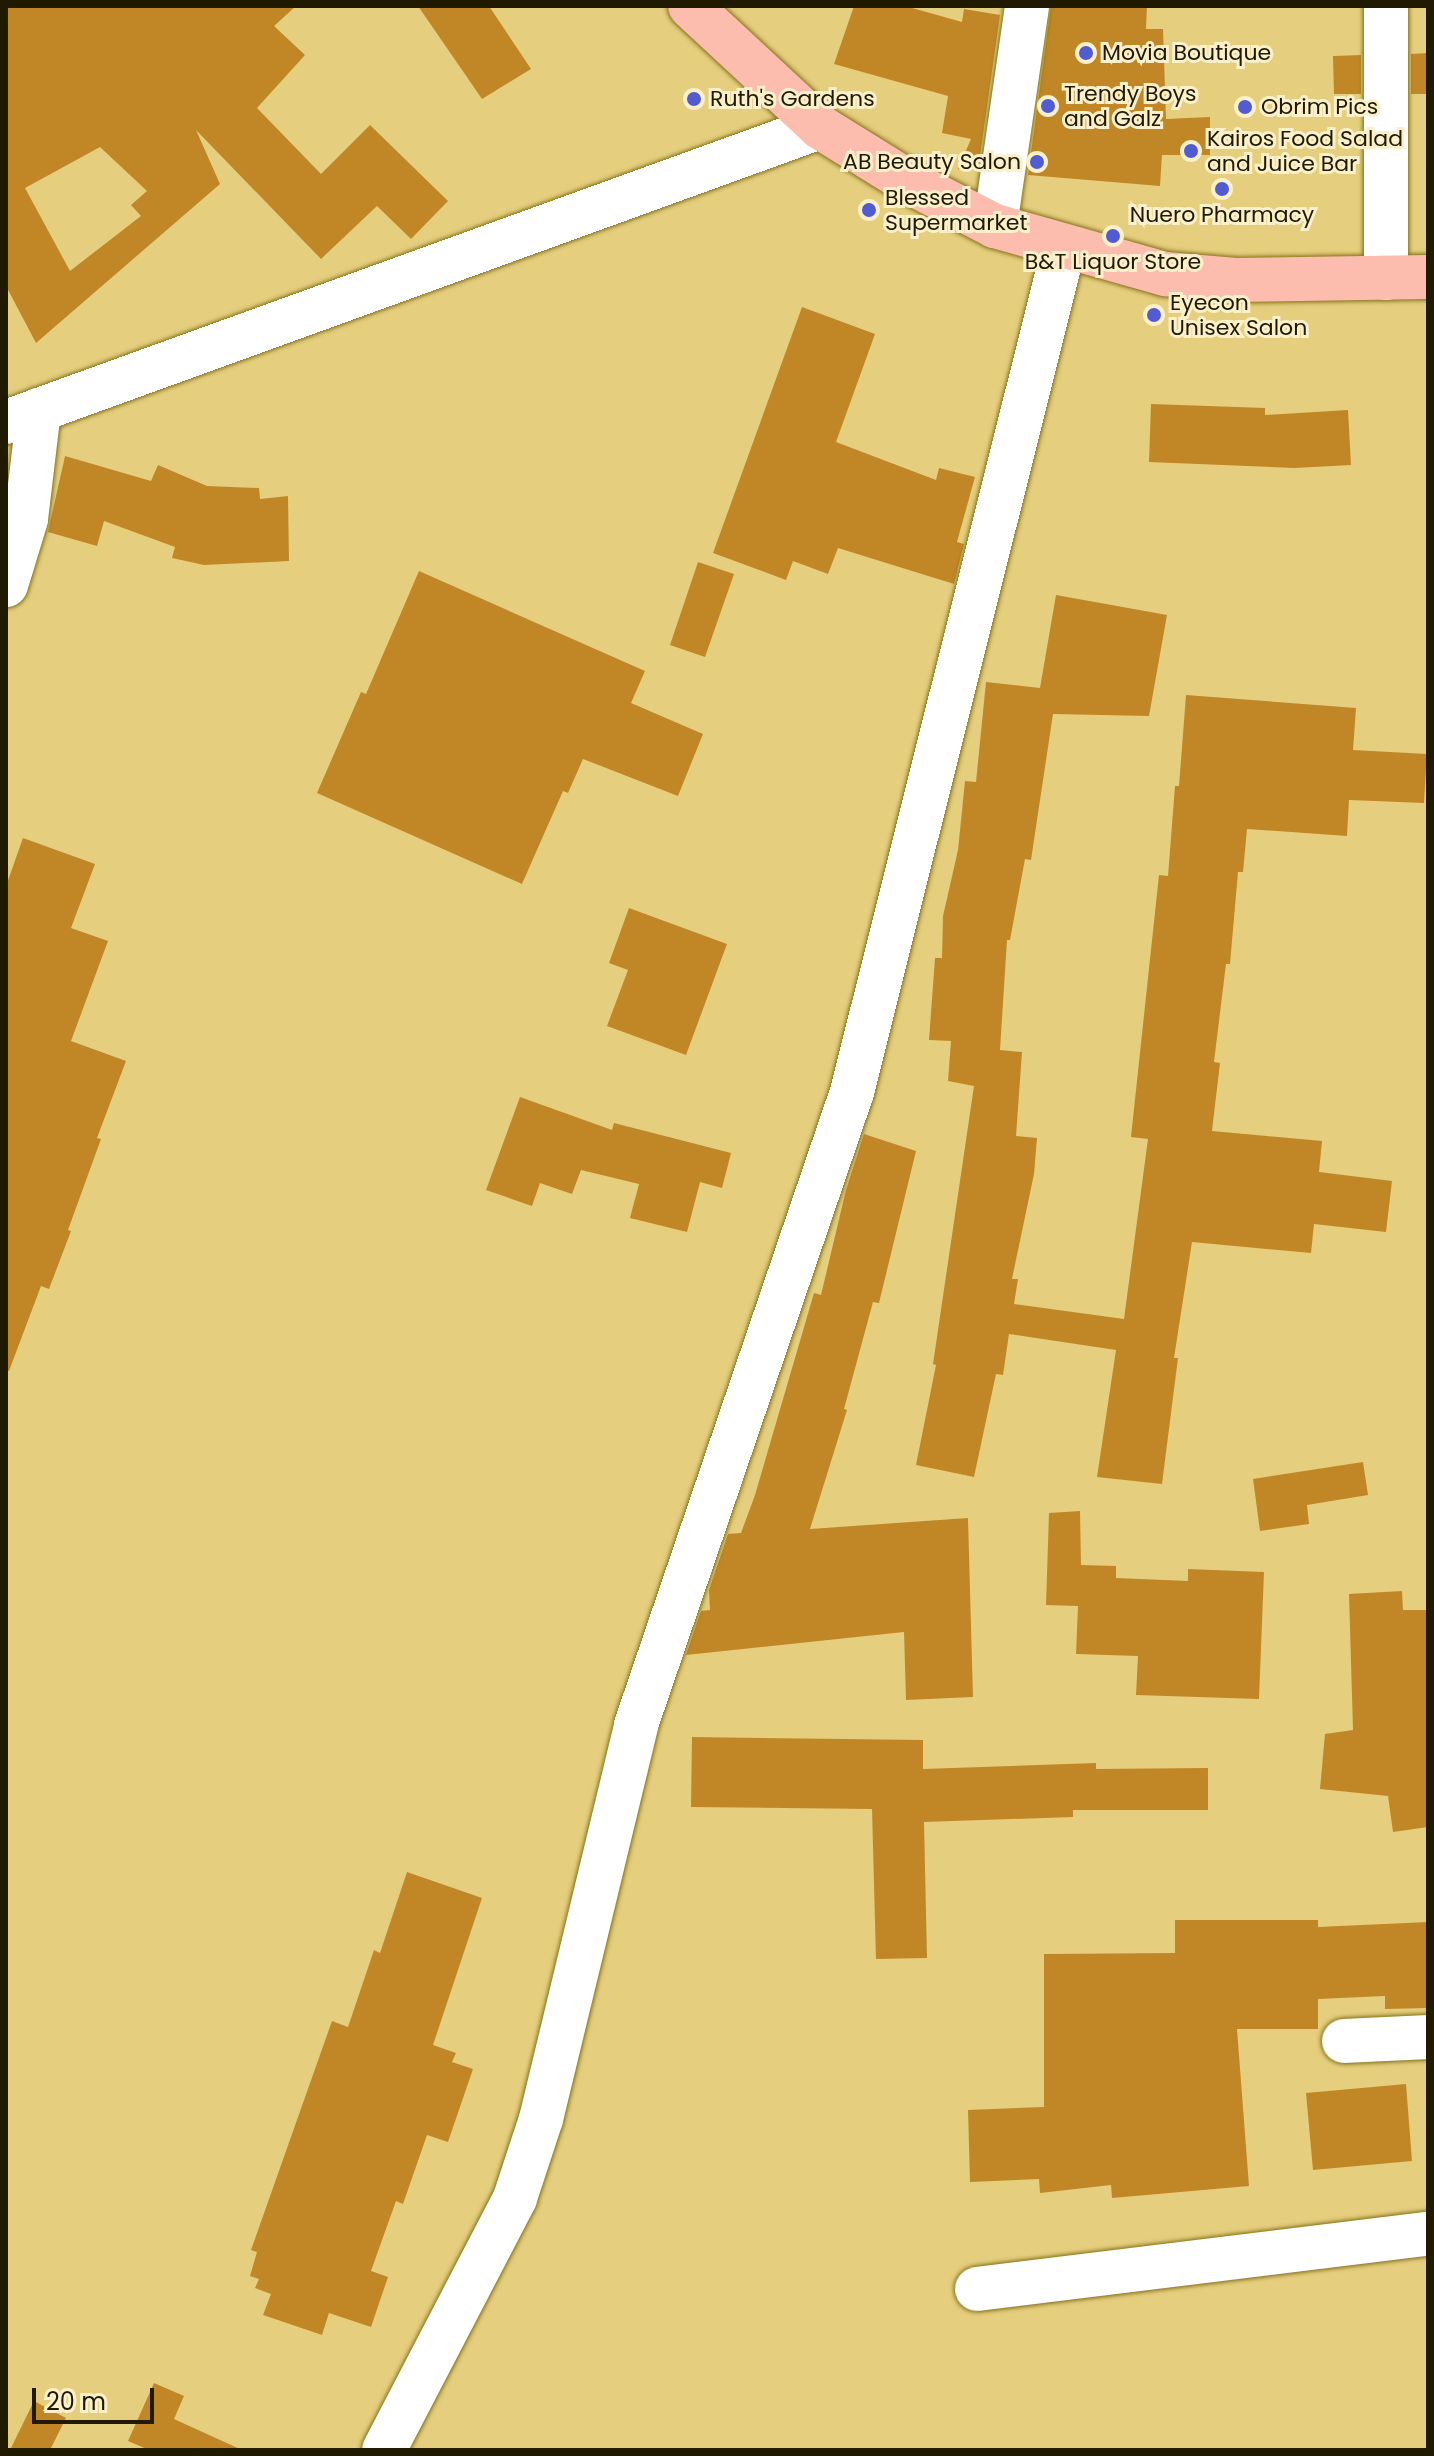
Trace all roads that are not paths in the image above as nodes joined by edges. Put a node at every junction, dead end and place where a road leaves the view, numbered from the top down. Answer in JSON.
{"nodes":[{"id":1,"x":690,"y":6,"type":"edge"},
{"id":2,"x":1027,"y":6,"type":"edge"},
{"id":3,"x":1386,"y":6,"type":"edge"},
{"id":4,"x":820,"y":127,"type":"junction"},
{"id":5,"x":995,"y":226,"type":"junction"},
{"id":6,"x":1064,"y":247,"type":"junction"},
{"id":7,"x":1407,"y":277,"type":"edge"},
{"id":8,"x":22,"y":416,"type":"edge"},
{"id":9,"x":6,"y":585,"type":"edge"},
{"id":10,"x":1428,"y":2037,"type":"edge"},
{"id":11,"x":1344,"y":2041,"type":"dead end"},
{"id":12,"x":1428,"y":2234,"type":"edge"},
{"id":13,"x":977,"y":2289,"type":"dead end"},
{"id":14,"x":384,"y":2450,"type":"edge"}],
"edges":[{"from":1,"to":4,"type":"main road"},
{"from":2,"to":5,"type":"street"},
{"from":3,"to":7,"type":"street"},
{"from":4,"to":5,"type":"main road"},
{"from":4,"to":8,"type":"street"},
{"from":5,"to":6,"type":"main road"},
{"from":6,"to":7,"type":"main road"},
{"from":6,"to":14,"type":"street"},
{"from":8,"to":9,"type":"street"},
{"from":10,"to":11,"type":"street"},
{"from":12,"to":13,"type":"street"}]}
